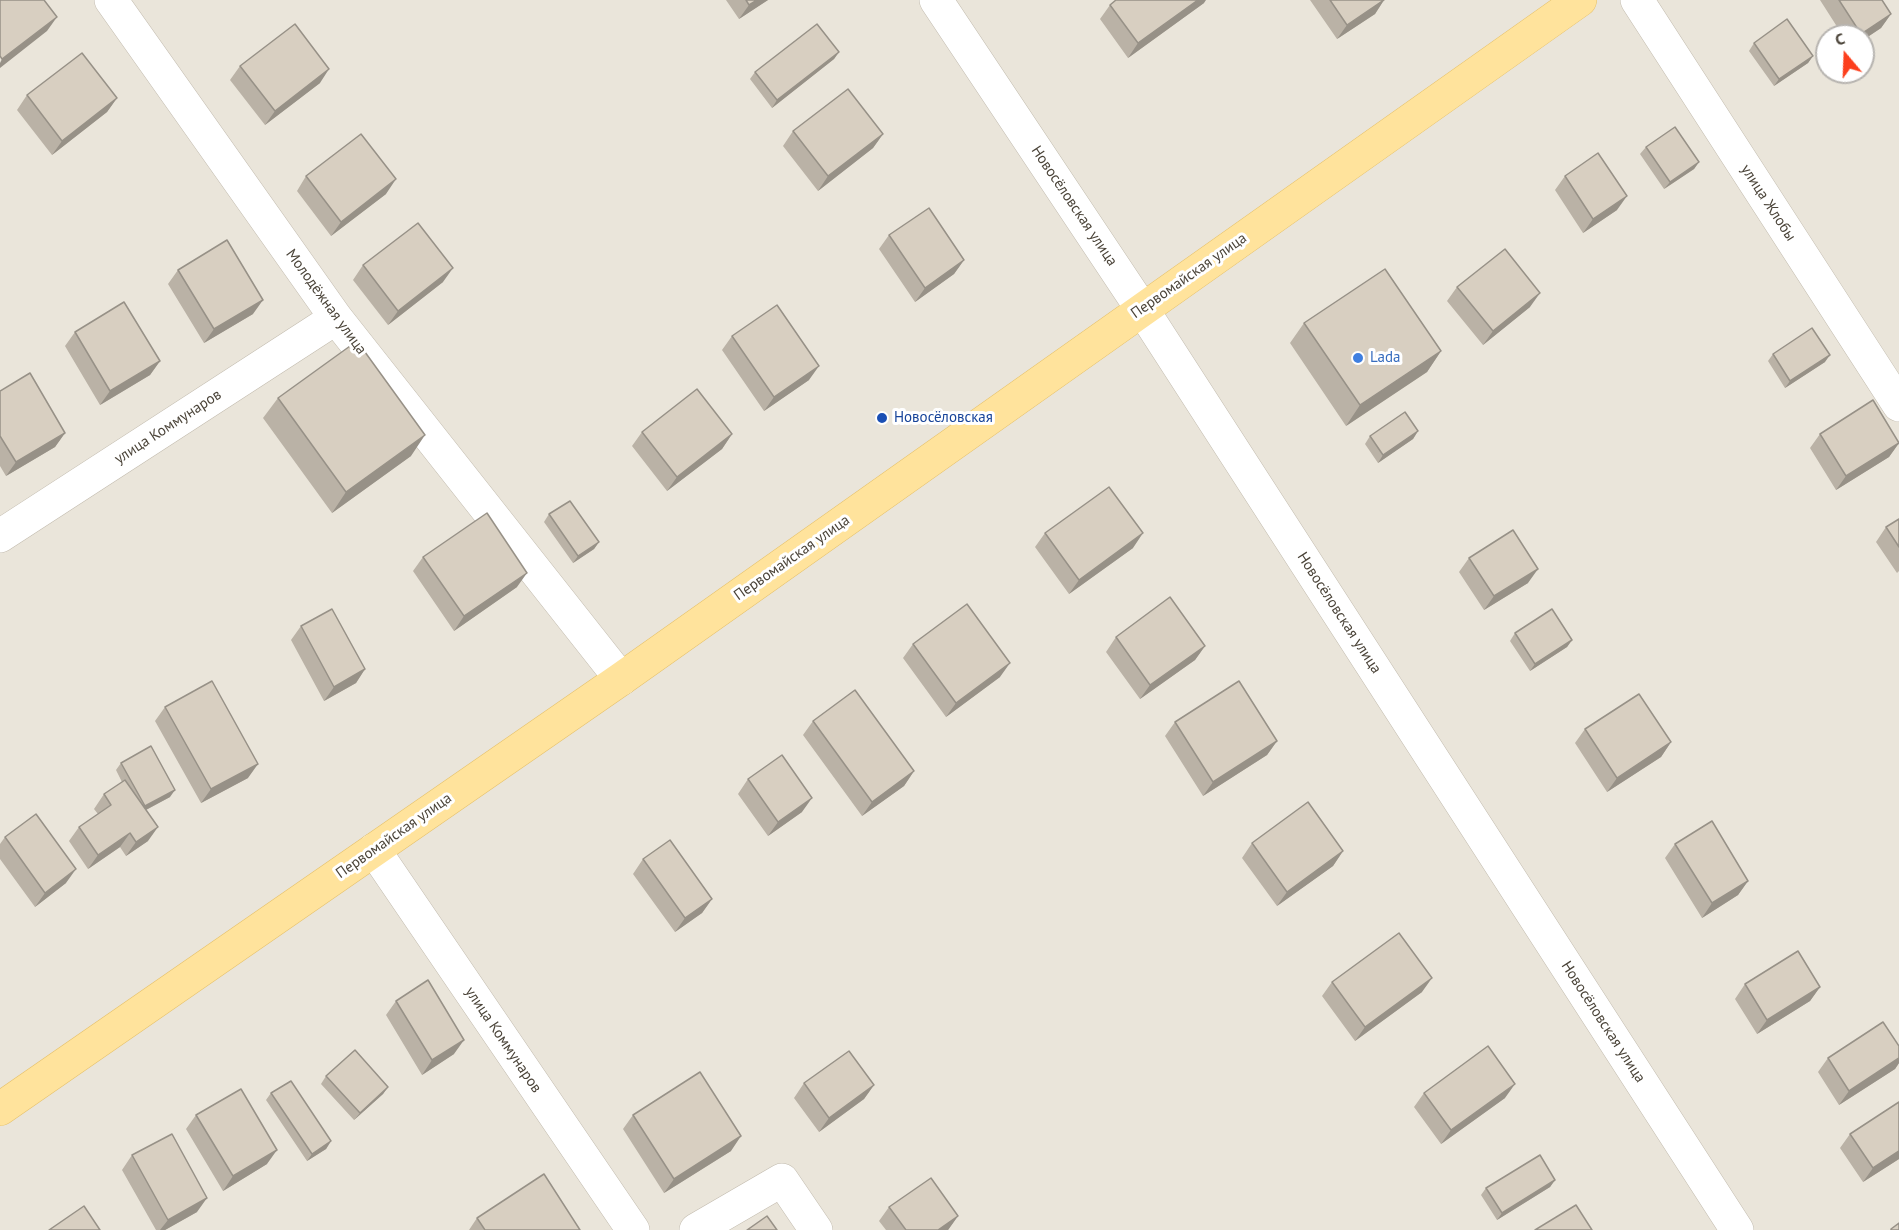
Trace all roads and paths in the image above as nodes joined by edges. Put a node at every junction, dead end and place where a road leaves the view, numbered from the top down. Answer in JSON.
{"nodes":[{"id":1,"x":111,"y":0,"type":"edge"},
{"id":2,"x":936,"y":0,"type":"edge"},
{"id":3,"x":1581,"y":0,"type":"edge"},
{"id":4,"x":1637,"y":0,"type":"edge"},
{"id":5,"x":1142,"y":309,"type":"junction"},
{"id":6,"x":336,"y":318,"type":"junction"},
{"id":7,"x":1899,"y":405,"type":"edge"},
{"id":8,"x":0,"y":536,"type":"edge"},
{"id":9,"x":621,"y":679,"type":"junction"},
{"id":10,"x":374,"y":850,"type":"junction"},
{"id":11,"x":0,"y":1109,"type":"edge"},
{"id":12,"x":633,"y":1230,"type":"edge"},
{"id":13,"x":696,"y":1230,"type":"edge"},
{"id":14,"x":816,"y":1230,"type":"edge"},
{"id":15,"x":1737,"y":1230,"type":"edge"}],
"edges":[{"from":1,"to":6,"type":"street","name":"Молодёжная улица"},
{"from":2,"to":5,"type":"street","name":"Новосёловская улица"},
{"from":3,"to":5,"type":"main road","name":"Первомайская улица"},
{"from":4,"to":7,"type":"street","name":"улица Жлобы"},
{"from":5,"to":9,"type":"main road","name":"Первомайская улица"},
{"from":5,"to":15,"type":"street","name":"Новосёловская улица"},
{"from":6,"to":8,"type":"street","name":"улица Коммунаров"},
{"from":6,"to":9,"type":"street","name":"Молодёжная улица"},
{"from":9,"to":10,"type":"main road","name":"Первомайская улица"},
{"from":10,"to":11,"type":"main road","name":"Первомайская улица"},
{"from":10,"to":12,"type":"street","name":"улица Коммунаров"},
{"from":13,"to":14,"type":"street"}]}
